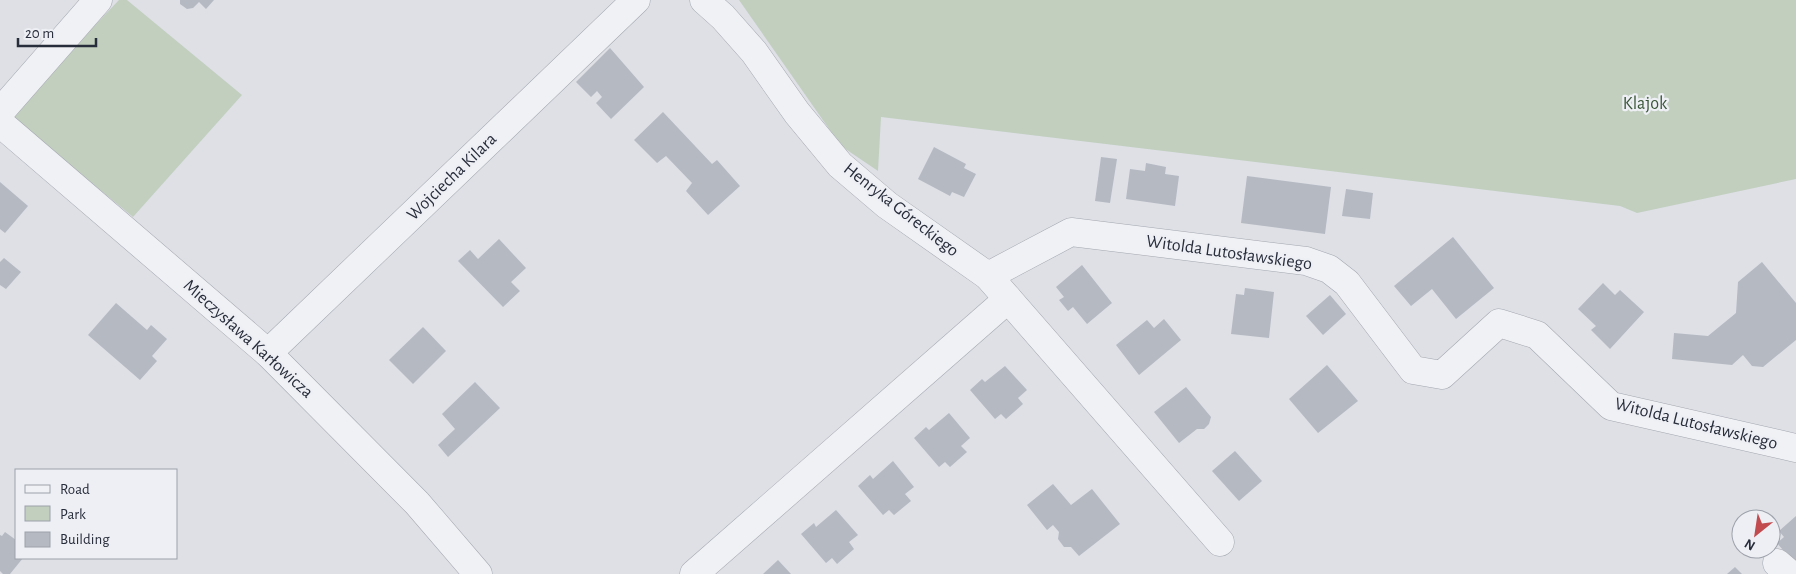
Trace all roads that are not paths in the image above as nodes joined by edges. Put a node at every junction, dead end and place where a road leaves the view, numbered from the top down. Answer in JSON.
{"nodes":[{"id":1,"x":98,"y":0,"type":"edge"},
{"id":2,"x":636,"y":0,"type":"edge"},
{"id":3,"x":704,"y":0,"type":"edge"},
{"id":4,"x":0,"y":112,"type":"edge"},
{"id":5,"x":0,"y":123,"type":"edge"},
{"id":6,"x":988,"y":276,"type":"junction"},
{"id":7,"x":1008,"y":299,"type":"junction"},
{"id":8,"x":268,"y":353,"type":"junction"},
{"id":9,"x":1796,"y":448,"type":"edge"},
{"id":10,"x":1220,"y":542,"type":"dead end"},
{"id":11,"x":478,"y":574,"type":"edge"},
{"id":12,"x":694,"y":574,"type":"edge"}],
"edges":[{"from":1,"to":4,"type":"street"},
{"from":2,"to":8,"type":"street","name":"Wojciecha Kilara"},
{"from":3,"to":6,"type":"street","name":"Henryka Góreckiego"},
{"from":5,"to":8,"type":"street","name":"Mieczysława Karłowicza"},
{"from":6,"to":7,"type":"street","name":"Henryka Góreckiego"},
{"from":6,"to":9,"type":"street","name":"Witolda Lutosławskiego"},
{"from":7,"to":10,"type":"street","name":"Henryka Góreckiego"},
{"from":7,"to":12,"type":"street"},
{"from":8,"to":11,"type":"street","name":"Mieczysława Karłowicza"}]}
